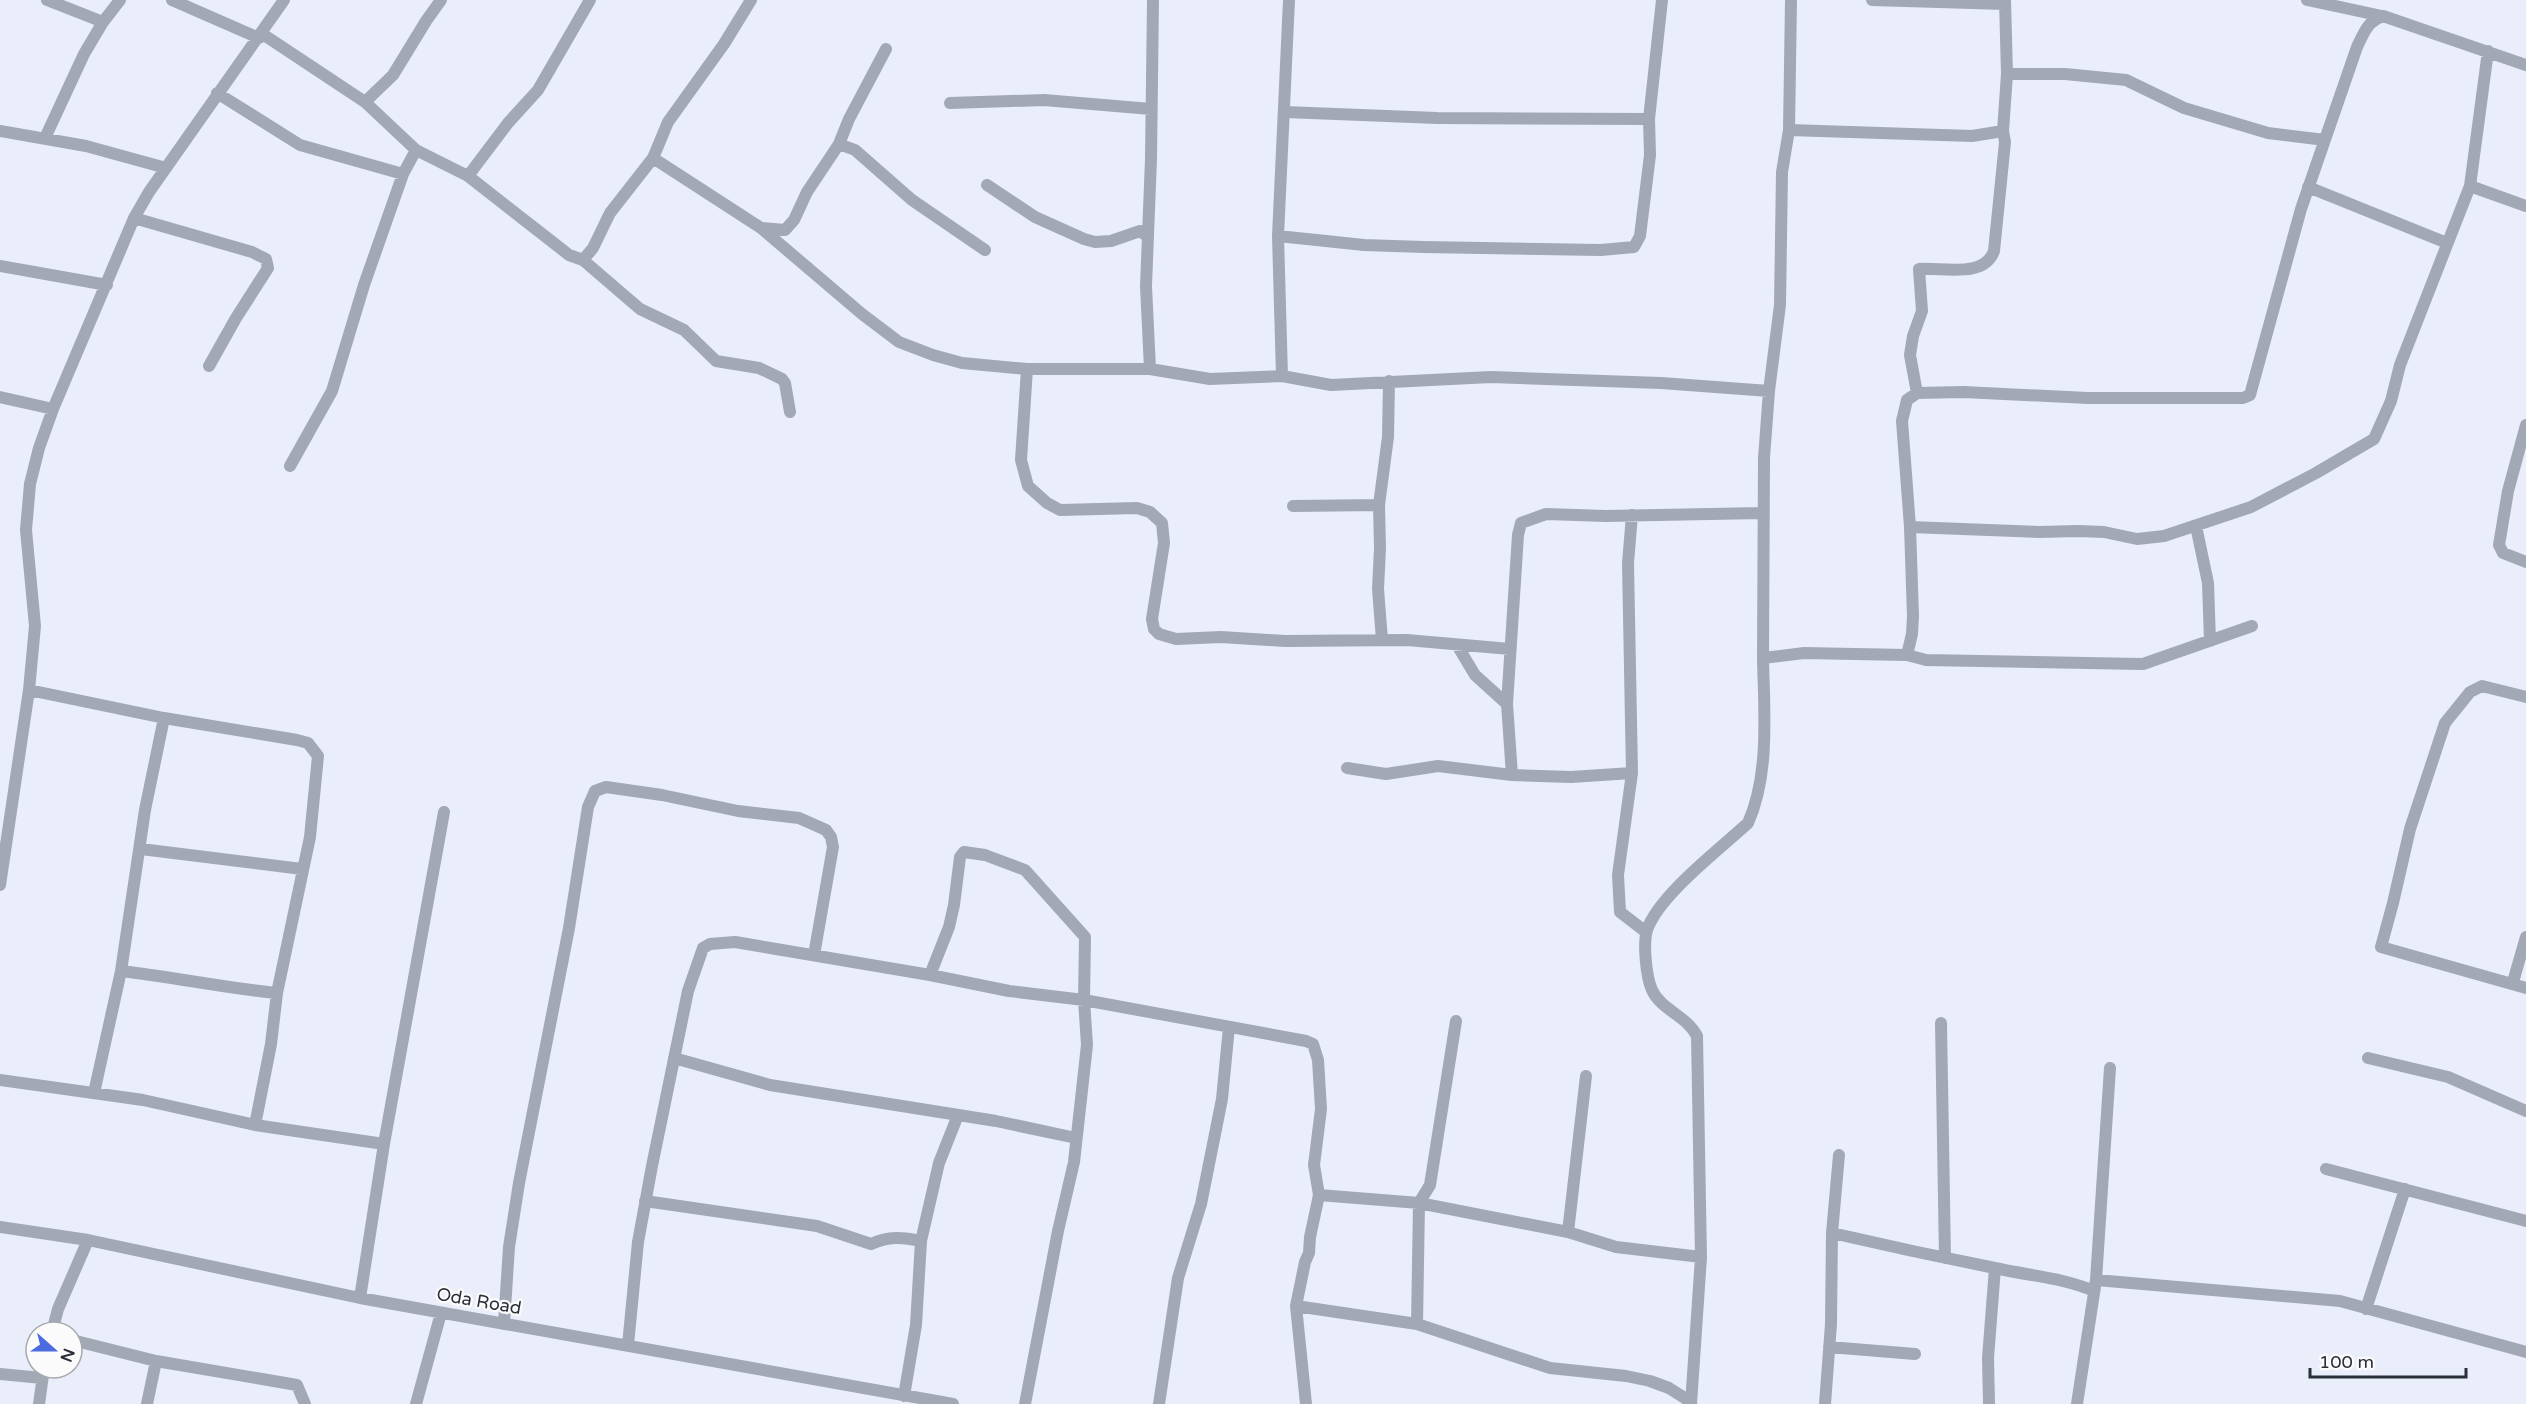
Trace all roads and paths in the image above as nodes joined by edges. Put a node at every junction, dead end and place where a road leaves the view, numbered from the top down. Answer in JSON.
{"nodes":[{"id":1,"x":46,"y":0,"type":"edge"},
{"id":2,"x":120,"y":0,"type":"edge"},
{"id":3,"x":172,"y":0,"type":"edge"},
{"id":4,"x":284,"y":0,"type":"edge"},
{"id":5,"x":441,"y":0,"type":"edge"},
{"id":6,"x":590,"y":0,"type":"edge"},
{"id":7,"x":751,"y":0,"type":"edge"},
{"id":8,"x":1153,"y":0,"type":"edge"},
{"id":9,"x":1289,"y":0,"type":"edge"},
{"id":10,"x":1662,"y":0,"type":"edge"},
{"id":11,"x":1791,"y":0,"type":"edge"},
{"id":12,"x":1872,"y":0,"type":"edge"},
{"id":13,"x":1883,"y":0,"type":"edge"},
{"id":14,"x":2307,"y":0,"type":"edge"},
{"id":15,"x":2005,"y":2,"type":"edge"},
{"id":16,"x":2383,"y":16,"type":"junction"},
{"id":17,"x":103,"y":22,"type":"junction"},
{"id":18,"x":260,"y":35,"type":"junction"},
{"id":19,"x":886,"y":49,"type":"dead end"},
{"id":20,"x":2488,"y":51,"type":"junction"},
{"id":21,"x":2526,"y":65,"type":"edge"},
{"id":22,"x":2007,"y":74,"type":"junction"},
{"id":23,"x":217,"y":93,"type":"junction"},
{"id":24,"x":364,"y":102,"type":"junction"},
{"id":25,"x":950,"y":103,"type":"dead end"},
{"id":26,"x":1151,"y":110,"type":"junction"},
{"id":27,"x":1285,"y":112,"type":"junction"},
{"id":28,"x":1649,"y":119,"type":"junction"},
{"id":29,"x":1789,"y":130,"type":"junction"},
{"id":30,"x":0,"y":131,"type":"edge"},
{"id":31,"x":2003,"y":131,"type":"junction"},
{"id":32,"x":45,"y":138,"type":"junction"},
{"id":33,"x":2325,"y":140,"type":"junction"},
{"id":34,"x":839,"y":144,"type":"junction"},
{"id":35,"x":416,"y":150,"type":"junction"},
{"id":36,"x":653,"y":158,"type":"junction"},
{"id":37,"x":166,"y":168,"type":"junction"},
{"id":38,"x":403,"y":174,"type":"junction"},
{"id":39,"x":468,"y":176,"type":"junction"},
{"id":40,"x":987,"y":185,"type":"dead end"},
{"id":41,"x":2470,"y":186,"type":"junction"},
{"id":42,"x":2308,"y":187,"type":"junction"},
{"id":43,"x":2526,"y":206,"type":"edge"},
{"id":44,"x":134,"y":218,"type":"junction"},
{"id":45,"x":761,"y":228,"type":"junction"},
{"id":46,"x":1278,"y":236,"type":"junction"},
{"id":47,"x":1148,"y":237,"type":"junction"},
{"id":48,"x":2447,"y":243,"type":"junction"},
{"id":49,"x":985,"y":250,"type":"dead end"},
{"id":50,"x":583,"y":260,"type":"junction"},
{"id":51,"x":0,"y":266,"type":"edge"},
{"id":52,"x":107,"y":285,"type":"junction"},
{"id":53,"x":209,"y":366,"type":"dead end"},
{"id":54,"x":1027,"y":369,"type":"junction"},
{"id":55,"x":1150,"y":369,"type":"junction"},
{"id":56,"x":1282,"y":376,"type":"junction"},
{"id":57,"x":1389,"y":381,"type":"junction"},
{"id":58,"x":1769,"y":391,"type":"junction"},
{"id":59,"x":1917,"y":393,"type":"junction"},
{"id":60,"x":0,"y":398,"type":"edge"},
{"id":61,"x":53,"y":409,"type":"junction"},
{"id":62,"x":790,"y":412,"type":"dead end"},
{"id":63,"x":2526,"y":424,"type":"edge"},
{"id":64,"x":290,"y":466,"type":"dead end"},
{"id":65,"x":1379,"y":505,"type":"junction"},
{"id":66,"x":1293,"y":506,"type":"dead end"},
{"id":67,"x":1762,"y":513,"type":"junction"},
{"id":68,"x":1632,"y":515,"type":"junction"},
{"id":69,"x":2196,"y":526,"type":"junction"},
{"id":70,"x":1910,"y":527,"type":"junction"},
{"id":71,"x":2526,"y":562,"type":"edge"},
{"id":72,"x":2252,"y":626,"type":"dead end"},
{"id":73,"x":1382,"y":640,"type":"junction"},
{"id":74,"x":2210,"y":641,"type":"junction"},
{"id":75,"x":1457,"y":645,"type":"junction"},
{"id":76,"x":1510,"y":649,"type":"junction"},
{"id":77,"x":1907,"y":655,"type":"junction"},
{"id":78,"x":1763,"y":658,"type":"junction"},
{"id":79,"x":29,"y":690,"type":"junction"},
{"id":80,"x":2526,"y":697,"type":"edge"},
{"id":81,"x":1507,"y":704,"type":"junction"},
{"id":82,"x":164,"y":718,"type":"junction"},
{"id":83,"x":1347,"y":768,"type":"dead end"},
{"id":84,"x":1632,"y":773,"type":"junction"},
{"id":85,"x":1512,"y":775,"type":"junction"},
{"id":86,"x":444,"y":812,"type":"dead end"},
{"id":87,"x":141,"y":849,"type":"junction"},
{"id":88,"x":302,"y":869,"type":"junction"},
{"id":89,"x":0,"y":885,"type":"edge"},
{"id":90,"x":1646,"y":932,"type":"junction"},
{"id":91,"x":2526,"y":937,"type":"edge"},
{"id":92,"x":814,"y":955,"type":"junction"},
{"id":93,"x":121,"y":971,"type":"junction"},
{"id":94,"x":930,"y":975,"type":"junction"},
{"id":95,"x":2512,"y":982,"type":"junction"},
{"id":96,"x":2526,"y":987,"type":"edge"},
{"id":97,"x":277,"y":993,"type":"junction"},
{"id":98,"x":1084,"y":1000,"type":"junction"},
{"id":99,"x":1456,"y":1021,"type":"dead end"},
{"id":100,"x":1941,"y":1023,"type":"dead end"},
{"id":101,"x":1229,"y":1027,"type":"junction"},
{"id":102,"x":674,"y":1058,"type":"junction"},
{"id":103,"x":2368,"y":1058,"type":"dead end"},
{"id":104,"x":2110,"y":1068,"type":"dead end"},
{"id":105,"x":1586,"y":1077,"type":"dead end"},
{"id":106,"x":0,"y":1080,"type":"edge"},
{"id":107,"x":94,"y":1094,"type":"junction"},
{"id":108,"x":2526,"y":1111,"type":"edge"},
{"id":109,"x":958,"y":1115,"type":"junction"},
{"id":110,"x":255,"y":1125,"type":"junction"},
{"id":111,"x":1076,"y":1138,"type":"junction"},
{"id":112,"x":384,"y":1144,"type":"junction"},
{"id":113,"x":1839,"y":1155,"type":"dead end"},
{"id":114,"x":2326,"y":1169,"type":"dead end"},
{"id":115,"x":2405,"y":1190,"type":"junction"},
{"id":116,"x":1319,"y":1196,"type":"junction"},
{"id":117,"x":645,"y":1201,"type":"junction"},
{"id":118,"x":1419,"y":1203,"type":"junction"},
{"id":119,"x":2526,"y":1221,"type":"edge"},
{"id":120,"x":0,"y":1227,"type":"edge"},
{"id":121,"x":1568,"y":1232,"type":"junction"},
{"id":122,"x":1832,"y":1233,"type":"junction"},
{"id":123,"x":88,"y":1240,"type":"junction"},
{"id":124,"x":921,"y":1241,"type":"junction"},
{"id":125,"x":1701,"y":1257,"type":"junction"},
{"id":126,"x":1945,"y":1258,"type":"junction"},
{"id":127,"x":1995,"y":1268,"type":"junction"},
{"id":128,"x":2095,"y":1286,"type":"junction"},
{"id":129,"x":360,"y":1298,"type":"junction"},
{"id":130,"x":1296,"y":1306,"type":"junction"},
{"id":131,"x":2366,"y":1309,"type":"junction"},
{"id":132,"x":441,"y":1312,"type":"junction"},
{"id":133,"x":55,"y":1320,"type":"edge"},
{"id":134,"x":504,"y":1324,"type":"junction"},
{"id":135,"x":1417,"y":1324,"type":"junction"},
{"id":136,"x":84,"y":1343,"type":"edge"},
{"id":137,"x":628,"y":1346,"type":"junction"},
{"id":138,"x":1829,"y":1347,"type":"junction"},
{"id":139,"x":2526,"y":1352,"type":"edge"},
{"id":140,"x":1915,"y":1354,"type":"dead end"},
{"id":141,"x":156,"y":1361,"type":"junction"},
{"id":142,"x":24,"y":1373,"type":"edge"},
{"id":143,"x":0,"y":1374,"type":"edge"},
{"id":144,"x":42,"y":1380,"type":"edge"},
{"id":145,"x":896,"y":1398,"type":"edge"},
{"id":146,"x":1691,"y":1403,"type":"edge"},
{"id":147,"x":39,"y":1404,"type":"edge"},
{"id":148,"x":147,"y":1404,"type":"edge"},
{"id":149,"x":305,"y":1404,"type":"edge"},
{"id":150,"x":416,"y":1404,"type":"edge"},
{"id":151,"x":953,"y":1404,"type":"edge"},
{"id":152,"x":1025,"y":1404,"type":"edge"},
{"id":153,"x":1159,"y":1404,"type":"edge"},
{"id":154,"x":1306,"y":1404,"type":"edge"},
{"id":155,"x":1825,"y":1404,"type":"edge"},
{"id":156,"x":1989,"y":1404,"type":"edge"},
{"id":157,"x":2078,"y":1404,"type":"edge"}],
"edges":[{"from":1,"to":17,"type":"street"},
{"from":2,"to":17,"type":"street"},
{"from":3,"to":18,"type":"street"},
{"from":4,"to":18,"type":"street"},
{"from":5,"to":24,"type":"street"},
{"from":6,"to":39,"type":"street"},
{"from":7,"to":36,"type":"street"},
{"from":8,"to":26,"type":"street"},
{"from":9,"to":27,"type":"street"},
{"from":10,"to":28,"type":"street"},
{"from":11,"to":29,"type":"street"},
{"from":12,"to":13,"type":"street"},
{"from":13,"to":15,"type":"street"},
{"from":14,"to":16,"type":"street"},
{"from":15,"to":22,"type":"street"},
{"from":16,"to":20,"type":"street"},
{"from":16,"to":33,"type":"street"},
{"from":17,"to":32,"type":"street"},
{"from":18,"to":23,"type":"street"},
{"from":18,"to":24,"type":"street"},
{"from":19,"to":34,"type":"street"},
{"from":20,"to":21,"type":"street"},
{"from":20,"to":41,"type":"street"},
{"from":22,"to":31,"type":"street"},
{"from":22,"to":33,"type":"street"},
{"from":23,"to":37,"type":"street"},
{"from":23,"to":38,"type":"street"},
{"from":24,"to":35,"type":"street"},
{"from":25,"to":26,"type":"street"},
{"from":26,"to":47,"type":"street"},
{"from":27,"to":28,"type":"street"},
{"from":27,"to":46,"type":"street"},
{"from":28,"to":46,"type":"street"},
{"from":29,"to":31,"type":"street"},
{"from":29,"to":58,"type":"street"},
{"from":30,"to":32,"type":"street"},
{"from":31,"to":59,"type":"street"},
{"from":32,"to":37,"type":"street"},
{"from":33,"to":42,"type":"street"},
{"from":34,"to":45,"type":"street"},
{"from":34,"to":49,"type":"street"},
{"from":35,"to":38,"type":"street"},
{"from":35,"to":39,"type":"street"},
{"from":36,"to":45,"type":"street"},
{"from":36,"to":50,"type":"street"},
{"from":37,"to":44,"type":"street"},
{"from":38,"to":64,"type":"street"},
{"from":39,"to":50,"type":"street"},
{"from":40,"to":47,"type":"street"},
{"from":41,"to":43,"type":"street"},
{"from":41,"to":48,"type":"street"},
{"from":42,"to":48,"type":"street"},
{"from":42,"to":59,"type":"street"},
{"from":44,"to":52,"type":"street"},
{"from":44,"to":53,"type":"street"},
{"from":45,"to":54,"type":"street"},
{"from":46,"to":56,"type":"street"},
{"from":47,"to":55,"type":"street"},
{"from":48,"to":69,"type":"street"},
{"from":50,"to":62,"type":"street"},
{"from":51,"to":52,"type":"street"},
{"from":52,"to":61,"type":"street"},
{"from":54,"to":55,"type":"street"},
{"from":54,"to":73,"type":"street"},
{"from":55,"to":56,"type":"street"},
{"from":56,"to":57,"type":"street"},
{"from":57,"to":58,"type":"street"},
{"from":57,"to":65,"type":"street"},
{"from":58,"to":67,"type":"street"},
{"from":59,"to":70,"type":"street"},
{"from":60,"to":61,"type":"street"},
{"from":61,"to":79,"type":"street"},
{"from":63,"to":71,"type":"street"},
{"from":65,"to":66,"type":"street"},
{"from":65,"to":73,"type":"street"},
{"from":67,"to":68,"type":"street"},
{"from":67,"to":78,"type":"street"},
{"from":68,"to":76,"type":"street"},
{"from":68,"to":84,"type":"street"},
{"from":69,"to":70,"type":"street"},
{"from":69,"to":74,"type":"street"},
{"from":70,"to":77,"type":"street"},
{"from":72,"to":74,"type":"street"},
{"from":73,"to":75,"type":"street"},
{"from":74,"to":77,"type":"street"},
{"from":75,"to":76,"type":"street"},
{"from":75,"to":81,"type":"street"},
{"from":76,"to":81,"type":"street"},
{"from":77,"to":78,"type":"street"},
{"from":78,"to":90,"type":"street"},
{"from":79,"to":82,"type":"street"},
{"from":79,"to":89,"type":"street"},
{"from":80,"to":95,"type":"street"},
{"from":81,"to":85,"type":"street"},
{"from":82,"to":87,"type":"street"},
{"from":82,"to":88,"type":"street"},
{"from":83,"to":85,"type":"street"},
{"from":84,"to":85,"type":"street"},
{"from":84,"to":90,"type":"street"},
{"from":86,"to":112,"type":"street"},
{"from":87,"to":88,"type":"street"},
{"from":87,"to":93,"type":"street"},
{"from":88,"to":97,"type":"street"},
{"from":90,"to":125,"type":"street"},
{"from":91,"to":95,"type":"street"},
{"from":92,"to":94,"type":"street"},
{"from":92,"to":102,"type":"street"},
{"from":92,"to":134,"type":"street"},
{"from":93,"to":97,"type":"street"},
{"from":93,"to":107,"type":"street"},
{"from":94,"to":98,"type":"street"},
{"from":94,"to":98,"type":"street"},
{"from":95,"to":96,"type":"street"},
{"from":97,"to":110,"type":"street"},
{"from":98,"to":101,"type":"street"},
{"from":98,"to":111,"type":"street"},
{"from":99,"to":118,"type":"street"},
{"from":100,"to":126,"type":"street"},
{"from":101,"to":116,"type":"street"},
{"from":101,"to":153,"type":"street"},
{"from":102,"to":109,"type":"street"},
{"from":102,"to":117,"type":"street"},
{"from":103,"to":108,"type":"street"},
{"from":104,"to":128,"type":"street"},
{"from":105,"to":121,"type":"street"},
{"from":106,"to":107,"type":"street"},
{"from":107,"to":110,"type":"street"},
{"from":109,"to":111,"type":"street"},
{"from":109,"to":124,"type":"street"},
{"from":110,"to":112,"type":"street"},
{"from":111,"to":152,"type":"street"},
{"from":112,"to":129,"type":"street"},
{"from":113,"to":122,"type":"street"},
{"from":114,"to":115,"type":"street"},
{"from":115,"to":119,"type":"street"},
{"from":115,"to":131,"type":"street"},
{"from":116,"to":118,"type":"street"},
{"from":116,"to":130,"type":"street"},
{"from":117,"to":124,"type":"street"},
{"from":117,"to":137,"type":"street"},
{"from":118,"to":121,"type":"street"},
{"from":118,"to":135,"type":"street"},
{"from":120,"to":123,"type":"street","name":"Oda Road"},
{"from":121,"to":125,"type":"street"},
{"from":122,"to":126,"type":"street"},
{"from":122,"to":138,"type":"street"},
{"from":123,"to":129,"type":"street","name":"Oda Road"},
{"from":123,"to":133,"type":"street"},
{"from":124,"to":145,"type":"street"},
{"from":125,"to":146,"type":"street"},
{"from":126,"to":127,"type":"street"},
{"from":127,"to":128,"type":"street"},
{"from":127,"to":156,"type":"street"},
{"from":128,"to":131,"type":"street"},
{"from":128,"to":157,"type":"street"},
{"from":129,"to":132,"type":"street","name":"Oda Road"},
{"from":130,"to":135,"type":"street"},
{"from":130,"to":154,"type":"street"},
{"from":131,"to":139,"type":"street"},
{"from":132,"to":134,"type":"street","name":"Oda Road"},
{"from":132,"to":150,"type":"street"},
{"from":134,"to":137,"type":"street","name":"Oda Road"},
{"from":135,"to":146,"type":"street"},
{"from":136,"to":141,"type":"street"},
{"from":137,"to":145,"type":"street","name":"Oda Road"},
{"from":138,"to":140,"type":"street"},
{"from":138,"to":155,"type":"street"},
{"from":141,"to":148,"type":"street"},
{"from":141,"to":149,"type":"street"},
{"from":142,"to":143,"type":"street"},
{"from":144,"to":147,"type":"street"},
{"from":145,"to":151,"type":"street","name":"Oda Road"}]}
